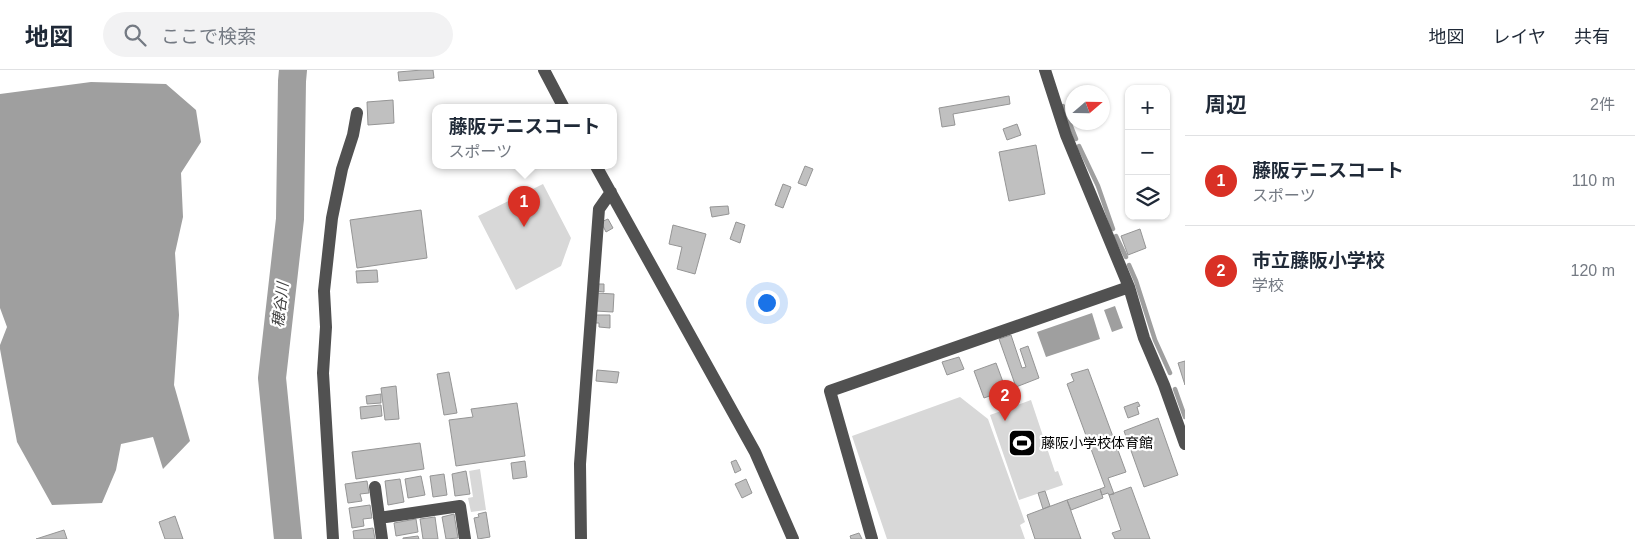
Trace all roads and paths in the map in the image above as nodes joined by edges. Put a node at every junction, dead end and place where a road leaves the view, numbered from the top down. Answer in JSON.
{"nodes":[{"id":1,"x":544,"y":70,"type":"edge"},
{"id":2,"x":1045,"y":70,"type":"edge"},
{"id":3,"x":562,"y":104,"type":"edge"},
{"id":4,"x":357,"y":112,"type":"dead end"},
{"id":5,"x":598,"y":169,"type":"edge"},
{"id":6,"x":611,"y":192,"type":"junction"},
{"id":7,"x":1129,"y":287,"type":"junction"},
{"id":8,"x":1185,"y":444,"type":"edge"},
{"id":9,"x":375,"y":487,"type":"dead end"},
{"id":10,"x":379,"y":518,"type":"junction"},
{"id":11,"x":333,"y":539,"type":"edge"},
{"id":12,"x":382,"y":539,"type":"edge"},
{"id":13,"x":465,"y":539,"type":"edge"},
{"id":14,"x":582,"y":539,"type":"edge"},
{"id":15,"x":793,"y":539,"type":"edge"},
{"id":16,"x":872,"y":539,"type":"edge"}],
"edges":[{"from":1,"to":3,"type":"street"},
{"from":2,"to":7,"type":"street"},
{"from":4,"to":11,"type":"street"},
{"from":5,"to":6,"type":"street"},
{"from":6,"to":14,"type":"street"},
{"from":6,"to":15,"type":"street"},
{"from":7,"to":8,"type":"street"},
{"from":7,"to":16,"type":"street"},
{"from":9,"to":10,"type":"street"},
{"from":10,"to":12,"type":"street"},
{"from":10,"to":13,"type":"street"}]}
